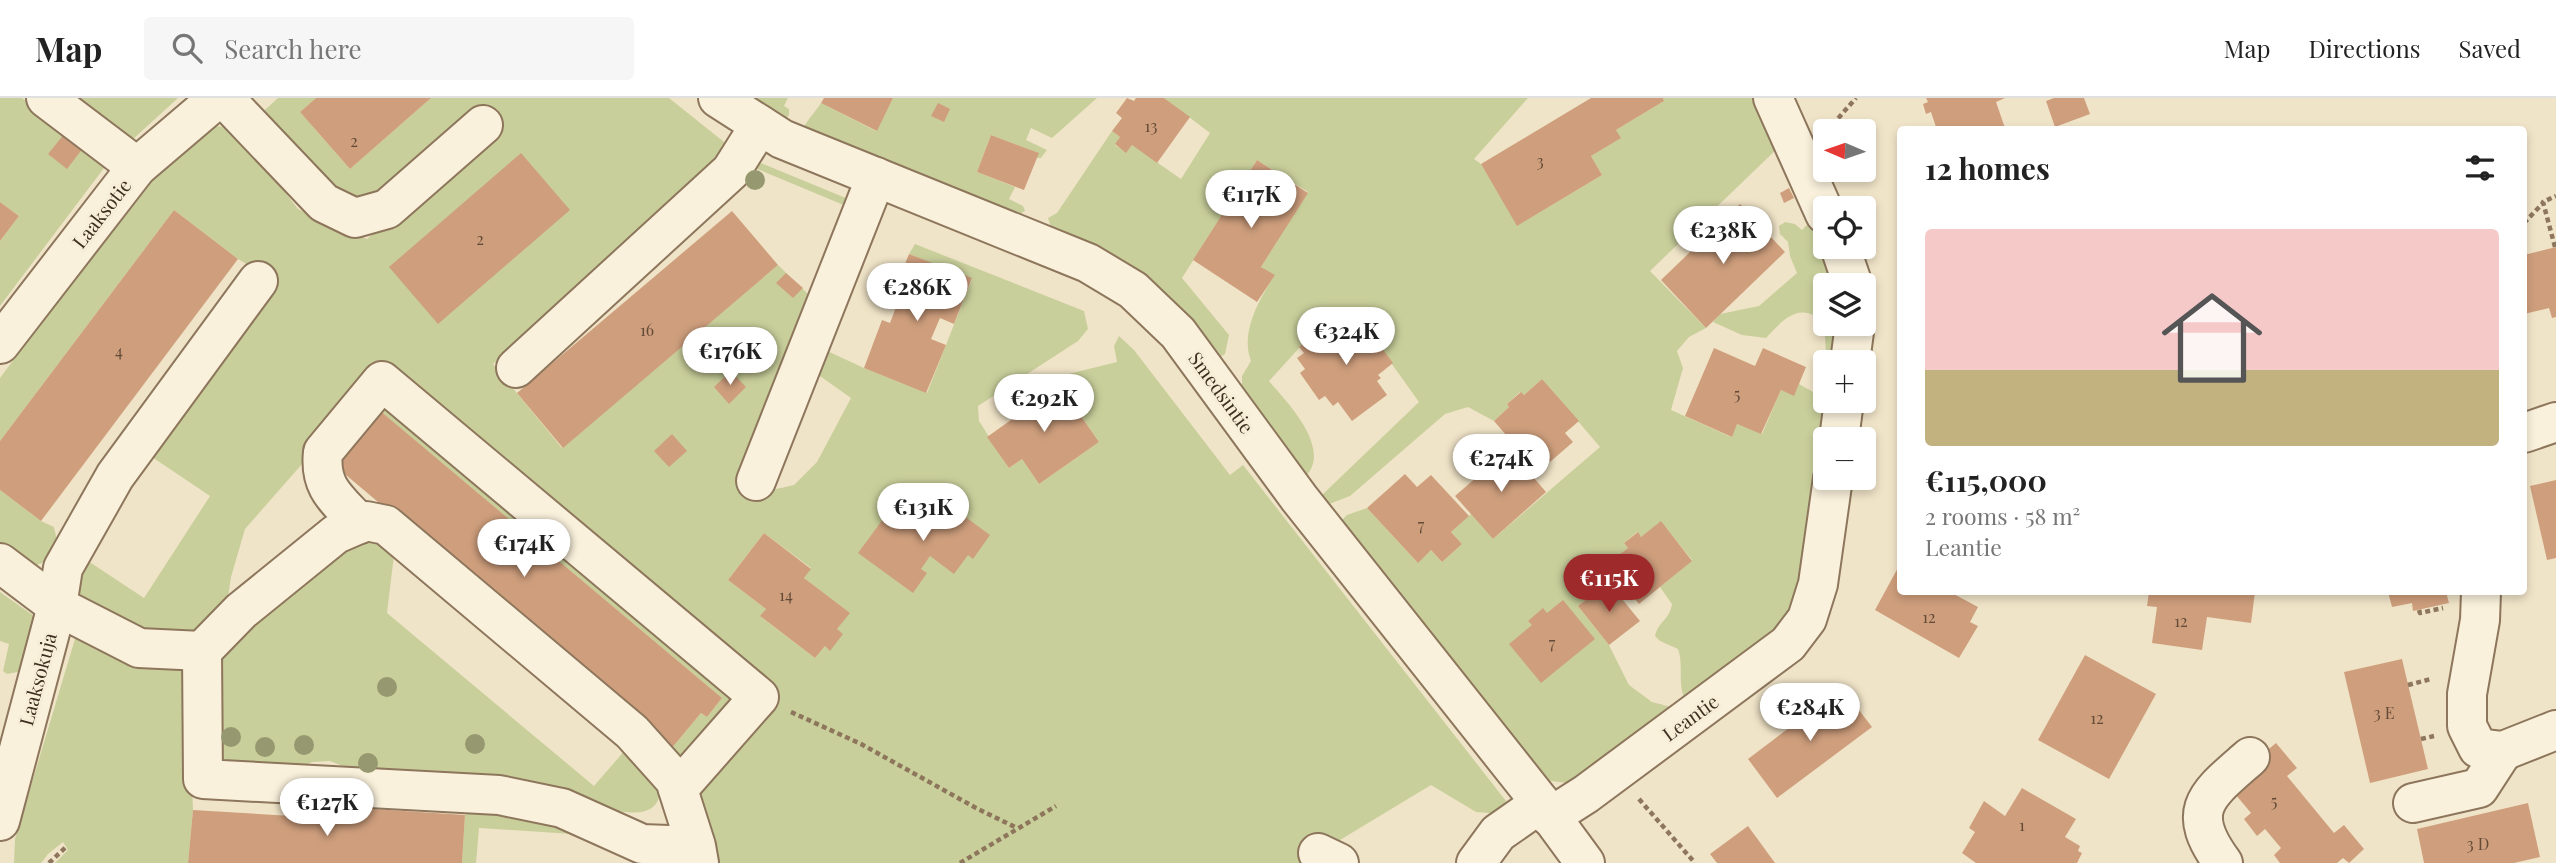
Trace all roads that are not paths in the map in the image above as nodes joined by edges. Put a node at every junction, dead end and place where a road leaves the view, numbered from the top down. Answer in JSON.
{"nodes":[{"id":1,"x":46,"y":98,"type":"edge"},
{"id":2,"x":218,"y":98,"type":"edge"},
{"id":3,"x":223,"y":98,"type":"edge"},
{"id":4,"x":718,"y":98,"type":"edge"},
{"id":5,"x":1773,"y":98,"type":"edge"},
{"id":6,"x":483,"y":125,"type":"dead end"},
{"id":7,"x":760,"y":125,"type":"junction"},
{"id":8,"x":137,"y":167,"type":"junction"},
{"id":9,"x":876,"y":177,"type":"junction"},
{"id":10,"x":1817,"y":196,"type":"edge"},
{"id":11,"x":258,"y":281,"type":"dead end"},
{"id":12,"x":0,"y":344,"type":"edge"},
{"id":13,"x":516,"y":368,"type":"dead end"},
{"id":14,"x":2556,"y":422,"type":"edge"},
{"id":15,"x":2527,"y":432,"type":"edge"},
{"id":16,"x":756,"y":481,"type":"dead end"},
{"id":17,"x":1831,"y":490,"type":"edge"},
{"id":18,"x":360,"y":524,"type":"junction"},
{"id":19,"x":0,"y":563,"type":"edge"},
{"id":20,"x":2481,"y":595,"type":"edge"},
{"id":21,"x":57,"y":606,"type":"junction"},
{"id":22,"x":202,"y":651,"type":"junction"},
{"id":23,"x":2556,"y":730,"type":"edge"},
{"id":24,"x":2503,"y":751,"type":"junction"},
{"id":25,"x":2250,"y":757,"type":"dead end"},
{"id":26,"x":678,"y":789,"type":"junction"},
{"id":27,"x":2413,"y":803,"type":"dead end"},
{"id":28,"x":1546,"y":810,"type":"junction"},
{"id":29,"x":0,"y":821,"type":"edge"},
{"id":30,"x":698,"y":855,"type":"edge"},
{"id":31,"x":1476,"y":863,"type":"edge"},
{"id":32,"x":1585,"y":863,"type":"edge"},
{"id":33,"x":2223,"y":863,"type":"edge"}],
"edges":[{"from":1,"to":8,"type":"street"},
{"from":2,"to":8,"type":"street","name":"Laaksotie"},
{"from":3,"to":6,"type":"street"},
{"from":4,"to":7,"type":"street","name":"Smedsintie"},
{"from":5,"to":10,"type":"street"},
{"from":7,"to":9,"type":"street","name":"Smedsintie"},
{"from":7,"to":13,"type":"street"},
{"from":8,"to":12,"type":"street","name":"Laaksotie"},
{"from":9,"to":16,"type":"street"},
{"from":9,"to":28,"type":"street","name":"Smedsintie"},
{"from":11,"to":21,"type":"street"},
{"from":14,"to":15,"type":"street"},
{"from":17,"to":28,"type":"street","name":"Leantie"},
{"from":18,"to":22,"type":"street"},
{"from":18,"to":26,"type":"street"},
{"from":18,"to":26,"type":"street"},
{"from":19,"to":21,"type":"street","name":"Laaksokuja"},
{"from":20,"to":24,"type":"street"},
{"from":21,"to":22,"type":"street"},
{"from":21,"to":29,"type":"street","name":"Laaksokuja"},
{"from":22,"to":30,"type":"street"},
{"from":23,"to":24,"type":"street"},
{"from":24,"to":27,"type":"street"},
{"from":25,"to":33,"type":"street"},
{"from":26,"to":30,"type":"street"},
{"from":28,"to":31,"type":"street","name":"Leantie"},
{"from":28,"to":32,"type":"street","name":"Smedsintie"}]}
